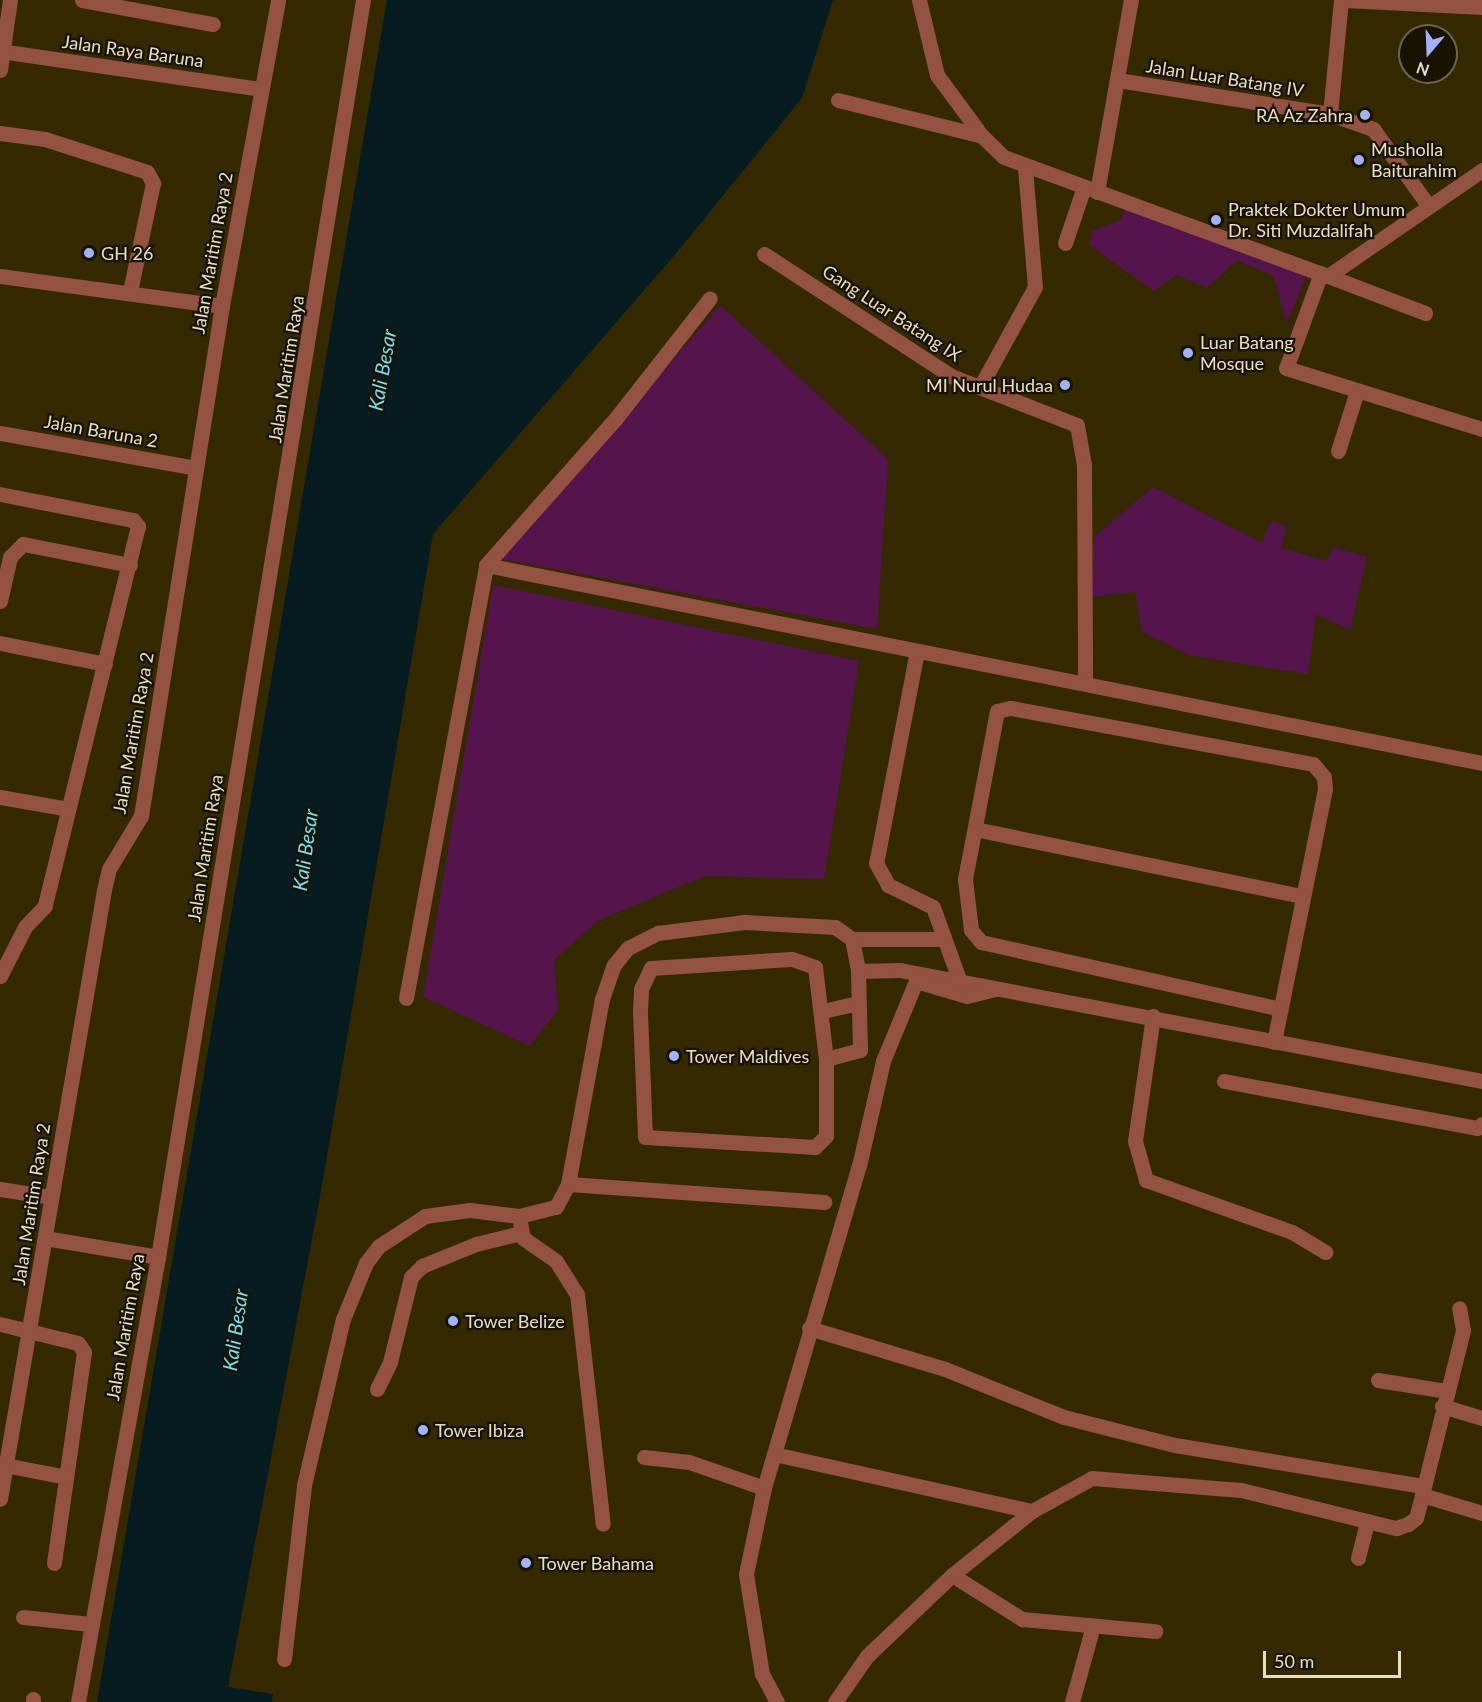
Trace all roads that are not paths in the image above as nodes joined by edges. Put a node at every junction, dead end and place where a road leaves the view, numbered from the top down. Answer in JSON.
{"nodes":[{"id":1,"x":10,"y":0,"type":"edge"},
{"id":2,"x":82,"y":0,"type":"edge"},
{"id":3,"x":278,"y":0,"type":"edge"},
{"id":4,"x":363,"y":0,"type":"edge"},
{"id":5,"x":919,"y":0,"type":"edge"},
{"id":6,"x":1131,"y":0,"type":"edge"},
{"id":7,"x":1343,"y":0,"type":"edge"},
{"id":8,"x":1482,"y":7,"type":"edge"},
{"id":9,"x":213,"y":24,"type":"dead end"},
{"id":10,"x":1,"y":51,"type":"edge"},
{"id":11,"x":0,"y":70,"type":"edge"},
{"id":12,"x":1118,"y":80,"type":"junction"},
{"id":13,"x":260,"y":89,"type":"junction"},
{"id":14,"x":838,"y":100,"type":"dead end"},
{"id":15,"x":1330,"y":114,"type":"junction"},
{"id":16,"x":0,"y":133,"type":"edge"},
{"id":17,"x":982,"y":136,"type":"junction"},
{"id":18,"x":1025,"y":167,"type":"junction"},
{"id":19,"x":1482,"y":170,"type":"edge"},
{"id":20,"x":1091,"y":189,"type":"junction"},
{"id":21,"x":1428,"y":205,"type":"junction"},
{"id":22,"x":1065,"y":243,"type":"dead end"},
{"id":23,"x":764,"y":254,"type":"dead end"},
{"id":24,"x":1324,"y":275,"type":"junction"},
{"id":25,"x":0,"y":276,"type":"edge"},
{"id":26,"x":130,"y":291,"type":"junction"},
{"id":27,"x":710,"y":298,"type":"dead end"},
{"id":28,"x":222,"y":306,"type":"junction"},
{"id":29,"x":1425,"y":313,"type":"dead end"},
{"id":30,"x":980,"y":387,"type":"junction"},
{"id":31,"x":1357,"y":391,"type":"junction"},
{"id":32,"x":1482,"y":429,"type":"edge"},
{"id":33,"x":0,"y":433,"type":"edge"},
{"id":34,"x":1338,"y":451,"type":"dead end"},
{"id":35,"x":196,"y":468,"type":"junction"},
{"id":36,"x":0,"y":494,"type":"edge"},
{"id":37,"x":130,"y":565,"type":"junction"},
{"id":38,"x":486,"y":565,"type":"junction"},
{"id":39,"x":0,"y":601,"type":"edge"},
{"id":40,"x":0,"y":643,"type":"edge"},
{"id":41,"x":917,"y":651,"type":"junction"},
{"id":42,"x":105,"y":664,"type":"junction"},
{"id":43,"x":1085,"y":683,"type":"junction"},
{"id":44,"x":1481,"y":760,"type":"edge"},
{"id":45,"x":0,"y":797,"type":"edge"},
{"id":46,"x":68,"y":809,"type":"junction"},
{"id":47,"x":975,"y":829,"type":"junction"},
{"id":48,"x":1300,"y":896,"type":"junction"},
{"id":49,"x":852,"y":939,"type":"junction"},
{"id":50,"x":943,"y":939,"type":"junction"},
{"id":51,"x":858,"y":971,"type":"junction"},
{"id":52,"x":0,"y":976,"type":"edge"},
{"id":53,"x":960,"y":982,"type":"junction"},
{"id":54,"x":994,"y":989,"type":"junction"},
{"id":55,"x":406,"y":998,"type":"dead end"},
{"id":56,"x":858,"y":1003,"type":"junction"},
{"id":57,"x":1281,"y":1009,"type":"junction"},
{"id":58,"x":822,"y":1011,"type":"junction"},
{"id":59,"x":1153,"y":1016,"type":"junction"},
{"id":60,"x":1274,"y":1042,"type":"junction"},
{"id":61,"x":826,"y":1059,"type":"junction"},
{"id":62,"x":1224,"y":1081,"type":"dead end"},
{"id":63,"x":1482,"y":1081,"type":"edge"},
{"id":64,"x":1482,"y":1124,"type":"edge"},
{"id":65,"x":568,"y":1184,"type":"junction"},
{"id":66,"x":0,"y":1189,"type":"edge"},
{"id":67,"x":51,"y":1197,"type":"junction"},
{"id":68,"x":824,"y":1202,"type":"dead end"},
{"id":69,"x":519,"y":1216,"type":"junction"},
{"id":70,"x":521,"y":1233,"type":"junction"},
{"id":71,"x":45,"y":1238,"type":"junction"},
{"id":72,"x":1325,"y":1252,"type":"dead end"},
{"id":73,"x":158,"y":1257,"type":"junction"},
{"id":74,"x":1459,"y":1308,"type":"dead end"},
{"id":75,"x":0,"y":1324,"type":"edge"},
{"id":76,"x":809,"y":1328,"type":"junction"},
{"id":77,"x":30,"y":1329,"type":"junction"},
{"id":78,"x":1378,"y":1380,"type":"dead end"},
{"id":79,"x":377,"y":1389,"type":"dead end"},
{"id":80,"x":1444,"y":1399,"type":"junction"},
{"id":81,"x":1482,"y":1418,"type":"edge"},
{"id":82,"x":774,"y":1454,"type":"junction"},
{"id":83,"x":644,"y":1457,"type":"dead end"},
{"id":84,"x":3,"y":1465,"type":"edge"},
{"id":85,"x":66,"y":1478,"type":"junction"},
{"id":86,"x":764,"y":1488,"type":"junction"},
{"id":87,"x":1423,"y":1491,"type":"junction"},
{"id":88,"x":0,"y":1499,"type":"edge"},
{"id":89,"x":1032,"y":1511,"type":"junction"},
{"id":90,"x":1482,"y":1513,"type":"edge"},
{"id":91,"x":1367,"y":1521,"type":"junction"},
{"id":92,"x":603,"y":1524,"type":"dead end"},
{"id":93,"x":1358,"y":1558,"type":"dead end"},
{"id":94,"x":54,"y":1563,"type":"dead end"},
{"id":95,"x":952,"y":1575,"type":"junction"},
{"id":96,"x":23,"y":1617,"type":"dead end"},
{"id":97,"x":91,"y":1624,"type":"junction"},
{"id":98,"x":1094,"y":1626,"type":"junction"},
{"id":99,"x":1155,"y":1631,"type":"dead end"},
{"id":100,"x":284,"y":1659,"type":"dead end"},
{"id":101,"x":78,"y":1702,"type":"edge"},
{"id":102,"x":777,"y":1702,"type":"edge"},
{"id":103,"x":835,"y":1702,"type":"edge"},
{"id":104,"x":1072,"y":1702,"type":"edge"}],
"edges":[{"from":1,"to":10,"type":"street"},
{"from":2,"to":9,"type":"street"},
{"from":3,"to":13,"type":"street","name":"Jalan Maritim Raya 2"},
{"from":4,"to":73,"type":"street","name":"Jalan Maritim Raya"},
{"from":5,"to":17,"type":"street"},
{"from":6,"to":12,"type":"street"},
{"from":7,"to":8,"type":"street"},
{"from":7,"to":15,"type":"street"},
{"from":10,"to":11,"type":"street"},
{"from":10,"to":13,"type":"street","name":"Jalan Raya Baruna"},
{"from":12,"to":15,"type":"street","name":"Jalan Luar Batang IV"},
{"from":12,"to":20,"type":"street"},
{"from":13,"to":28,"type":"street","name":"Jalan Maritim Raya 2"},
{"from":14,"to":17,"type":"street"},
{"from":15,"to":21,"type":"street","name":"Jalan Luar Batang IV"},
{"from":16,"to":26,"type":"street"},
{"from":17,"to":18,"type":"street"},
{"from":18,"to":20,"type":"street"},
{"from":18,"to":30,"type":"street"},
{"from":19,"to":21,"type":"street"},
{"from":20,"to":22,"type":"street"},
{"from":20,"to":24,"type":"street"},
{"from":21,"to":24,"type":"street"},
{"from":23,"to":30,"type":"street","name":"Gang Luar Batang IX"},
{"from":24,"to":29,"type":"street"},
{"from":24,"to":31,"type":"street"},
{"from":25,"to":26,"type":"street"},
{"from":26,"to":28,"type":"street"},
{"from":27,"to":38,"type":"street"},
{"from":28,"to":35,"type":"street","name":"Jalan Maritim Raya 2"},
{"from":30,"to":43,"type":"street","name":"Gang Luar Batang IX"},
{"from":31,"to":32,"type":"street"},
{"from":31,"to":34,"type":"street"},
{"from":33,"to":35,"type":"street","name":"Jalan Baruna 2"},
{"from":35,"to":67,"type":"street","name":"Jalan Maritim Raya 2"},
{"from":36,"to":37,"type":"street"},
{"from":37,"to":39,"type":"street"},
{"from":37,"to":42,"type":"street"},
{"from":38,"to":41,"type":"street"},
{"from":38,"to":55,"type":"street"},
{"from":40,"to":42,"type":"street"},
{"from":41,"to":43,"type":"street"},
{"from":41,"to":50,"type":"street"},
{"from":42,"to":46,"type":"street"},
{"from":43,"to":44,"type":"street"},
{"from":45,"to":46,"type":"street"},
{"from":46,"to":52,"type":"street"},
{"from":47,"to":48,"type":"street"},
{"from":47,"to":48,"type":"street"},
{"from":47,"to":57,"type":"street"},
{"from":48,"to":57,"type":"street"},
{"from":49,"to":50,"type":"street"},
{"from":49,"to":51,"type":"street"},
{"from":49,"to":65,"type":"street"},
{"from":50,"to":53,"type":"street"},
{"from":51,"to":53,"type":"street"},
{"from":51,"to":56,"type":"street"},
{"from":53,"to":54,"type":"street"},
{"from":54,"to":59,"type":"street"},
{"from":54,"to":76,"type":"street"},
{"from":56,"to":58,"type":"street"},
{"from":56,"to":61,"type":"street"},
{"from":57,"to":60,"type":"street"},
{"from":58,"to":61,"type":"street"},
{"from":58,"to":61,"type":"street"},
{"from":59,"to":60,"type":"street"},
{"from":59,"to":72,"type":"street"},
{"from":60,"to":63,"type":"street"},
{"from":62,"to":64,"type":"street"},
{"from":65,"to":68,"type":"street"},
{"from":65,"to":69,"type":"street"},
{"from":66,"to":67,"type":"street"},
{"from":67,"to":71,"type":"street","name":"Jalan Maritim Raya 2"},
{"from":69,"to":70,"type":"street"},
{"from":69,"to":100,"type":"street"},
{"from":70,"to":79,"type":"street"},
{"from":70,"to":92,"type":"street"},
{"from":71,"to":73,"type":"street"},
{"from":71,"to":77,"type":"street","name":"Jalan Maritim Raya 2"},
{"from":73,"to":97,"type":"street","name":"Jalan Maritim Raya"},
{"from":74,"to":80,"type":"street"},
{"from":75,"to":77,"type":"street"},
{"from":76,"to":82,"type":"street"},
{"from":76,"to":87,"type":"street"},
{"from":77,"to":84,"type":"street","name":"Jalan Maritim Raya 2"},
{"from":77,"to":85,"type":"street"},
{"from":78,"to":80,"type":"street"},
{"from":80,"to":81,"type":"street"},
{"from":80,"to":87,"type":"street"},
{"from":82,"to":86,"type":"street"},
{"from":82,"to":89,"type":"street"},
{"from":83,"to":86,"type":"street"},
{"from":84,"to":85,"type":"street"},
{"from":84,"to":88,"type":"street","name":"Jalan Maritim Raya 2"},
{"from":85,"to":94,"type":"street"},
{"from":86,"to":102,"type":"street"},
{"from":87,"to":90,"type":"street"},
{"from":87,"to":91,"type":"street"},
{"from":89,"to":91,"type":"street"},
{"from":89,"to":95,"type":"street"},
{"from":91,"to":93,"type":"street"},
{"from":95,"to":98,"type":"street"},
{"from":95,"to":103,"type":"street"},
{"from":96,"to":97,"type":"street"},
{"from":97,"to":101,"type":"street","name":"Jalan Maritim Raya"},
{"from":98,"to":99,"type":"street"},
{"from":98,"to":104,"type":"street"}]}
